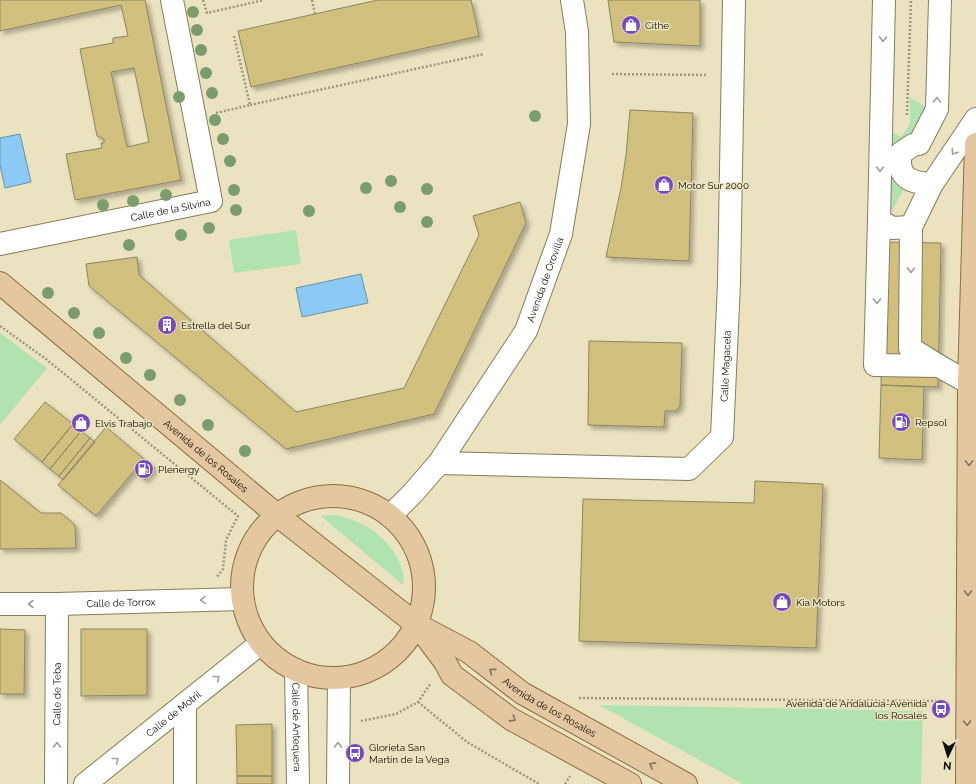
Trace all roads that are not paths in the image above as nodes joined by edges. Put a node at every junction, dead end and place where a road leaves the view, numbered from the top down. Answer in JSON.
{"nodes":[{"id":1,"x":172,"y":0,"type":"edge"},
{"id":2,"x":572,"y":0,"type":"edge"},
{"id":3,"x":734,"y":0,"type":"edge"},
{"id":4,"x":884,"y":0,"type":"edge"},
{"id":5,"x":940,"y":0,"type":"edge"},
{"id":6,"x":976,"y":119,"type":"edge"},
{"id":7,"x":976,"y":144,"type":"edge"},
{"id":8,"x":932,"y":184,"type":"junction"},
{"id":9,"x":879,"y":220,"type":"junction"},
{"id":10,"x":912,"y":228,"type":"junction"},
{"id":11,"x":0,"y":244,"type":"edge"},
{"id":12,"x":0,"y":282,"type":"edge"},
{"id":13,"x":973,"y":359,"type":"edge"},
{"id":14,"x":939,"y":366,"type":"junction"},
{"id":15,"x":970,"y":383,"type":"junction"},
{"id":16,"x":439,"y":463,"type":"junction"},
{"id":17,"x":277,"y":515,"type":"junction"},
{"id":18,"x":390,"y":516,"type":"junction"},
{"id":19,"x":242,"y":599,"type":"junction"},
{"id":20,"x":0,"y":604,"type":"edge"},
{"id":21,"x":57,"y":604,"type":"junction"},
{"id":22,"x":416,"y":624,"type":"junction"},
{"id":23,"x":261,"y":643,"type":"junction"},
{"id":24,"x":296,"y":670,"type":"junction"},
{"id":25,"x":338,"y":678,"type":"junction"},
{"id":26,"x":185,"y":704,"type":"junction"},
{"id":27,"x":56,"y":784,"type":"edge"},
{"id":28,"x":85,"y":784,"type":"edge"},
{"id":29,"x":185,"y":784,"type":"edge"},
{"id":30,"x":298,"y":784,"type":"edge"},
{"id":31,"x":338,"y":784,"type":"edge"},
{"id":32,"x":630,"y":784,"type":"edge"},
{"id":33,"x":686,"y":784,"type":"edge"},
{"id":34,"x":967,"y":784,"type":"edge"}],
"edges":[{"from":1,"to":11,"type":"street","name":"Calle de la Silvina"},
{"from":2,"to":16,"type":"street","name":"Avenida de Orovilla"},
{"from":3,"to":16,"type":"street","name":"Calle Magacela"},
{"from":4,"to":9,"type":"street","one_way":true},
{"from":8,"to":5,"type":"street","one_way":true},
{"from":6,"to":8,"type":"street","one_way":true},
{"from":7,"to":13,"type":"main road"},
{"from":8,"to":10,"type":"street"},
{"from":9,"to":10,"type":"street"},
{"from":9,"to":14,"type":"street","one_way":true},
{"from":10,"to":14,"type":"street","one_way":true},
{"from":12,"to":17,"type":"main road","name":"Avenida de los Rosales"},
{"from":13,"to":15,"type":"main road"},
{"from":14,"to":15,"type":"street"},
{"from":15,"to":34,"type":"main road","one_way":true},
{"from":16,"to":18,"type":"street","name":"Avenida de Orovilla"},
{"from":17,"to":18,"type":"main road"},
{"from":17,"to":19,"type":"main road"},
{"from":17,"to":22,"type":"main road","name":"Avenida de los Rosales"},
{"from":18,"to":22,"type":"main road"},
{"from":19,"to":21,"type":"street","name":"Calle de Torrox","one_way":true},
{"from":19,"to":23,"type":"main road"},
{"from":21,"to":20,"type":"street","name":"Calle de Torrox","one_way":true},
{"from":27,"to":21,"type":"street","name":"Calle de Teba","one_way":true},
{"from":22,"to":25,"type":"main road"},
{"from":22,"to":32,"type":"main road","name":"Avenida de los Rosales","one_way":true},
{"from":33,"to":22,"type":"main road","name":"Avenida de los Rosales","one_way":true},
{"from":23,"to":24,"type":"main road"},
{"from":26,"to":23,"type":"street","name":"Calle de Motril","one_way":true},
{"from":24,"to":25,"type":"main road"},
{"from":24,"to":30,"type":"street","name":"Calle de Antequera"},
{"from":31,"to":25,"type":"street","one_way":true},
{"from":28,"to":26,"type":"street","name":"Calle de Motril","one_way":true},
{"from":26,"to":29,"type":"street"}]}
